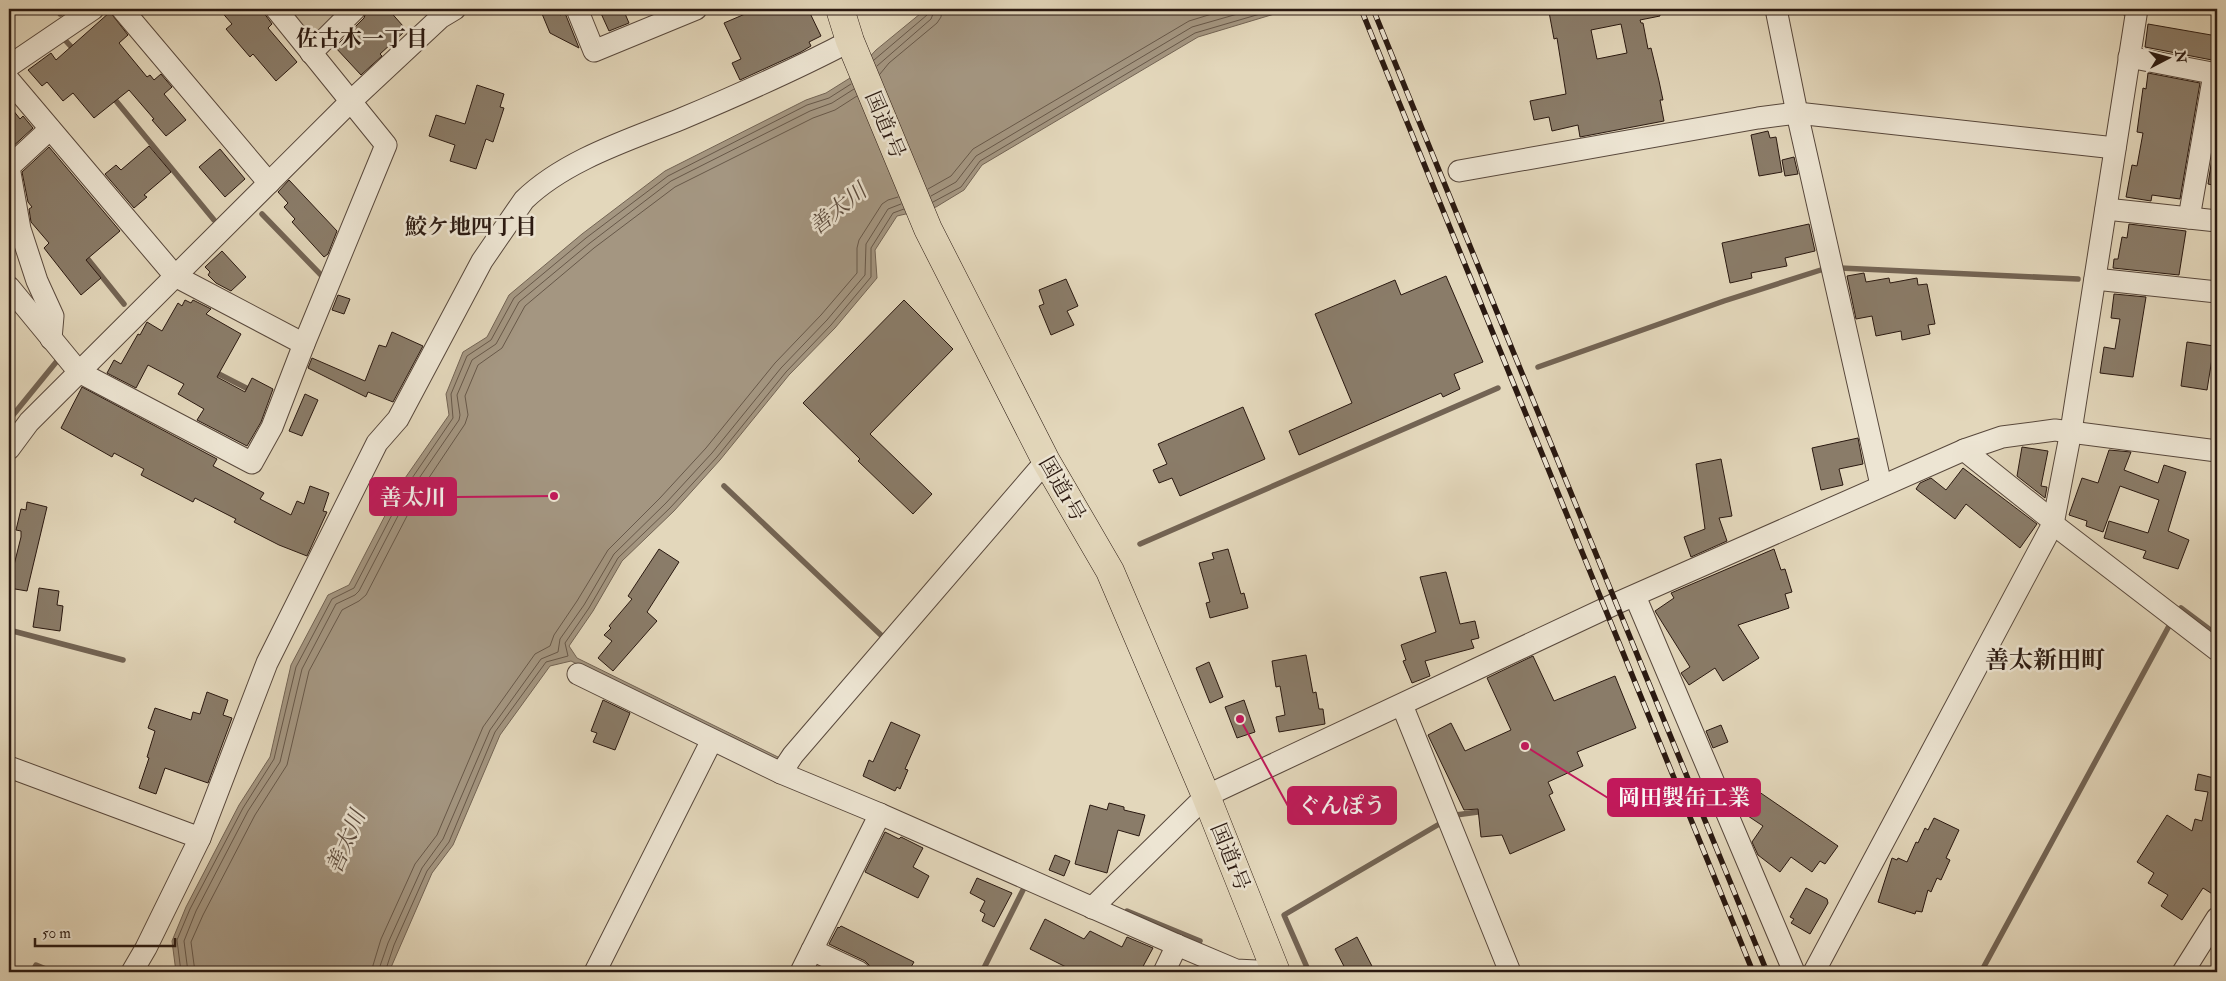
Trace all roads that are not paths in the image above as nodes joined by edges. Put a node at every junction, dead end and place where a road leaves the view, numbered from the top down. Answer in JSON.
{"nodes":[{"id":1,"x":93,"y":9,"type":"edge"},
{"id":2,"x":122,"y":9,"type":"edge"},
{"id":3,"x":276,"y":9,"type":"edge"},
{"id":4,"x":355,"y":9,"type":"edge"},
{"id":5,"x":577,"y":9,"type":"edge"},
{"id":6,"x":696,"y":9,"type":"edge"},
{"id":7,"x":840,"y":9,"type":"edge"},
{"id":8,"x":1776,"y":9,"type":"edge"},
{"id":9,"x":2137,"y":9,"type":"edge"},
{"id":10,"x":442,"y":12,"type":"edge"},
{"id":11,"x":850,"y":40,"type":"junction"},
{"id":12,"x":311,"y":53,"type":"junction"},
{"id":13,"x":2129,"y":57,"type":"junction"},
{"id":14,"x":9,"y":66,"type":"edge"},
{"id":15,"x":2216,"y":74,"type":"edge"},
{"id":16,"x":9,"y":80,"type":"edge"},
{"id":17,"x":350,"y":102,"type":"junction"},
{"id":18,"x":1797,"y":113,"type":"junction"},
{"id":19,"x":50,"y":129,"type":"junction"},
{"id":20,"x":2115,"y":148,"type":"junction"},
{"id":21,"x":1459,"y":171,"type":"dead end"},
{"id":22,"x":269,"y":183,"type":"junction"},
{"id":23,"x":2106,"y":209,"type":"junction"},
{"id":24,"x":2189,"y":218,"type":"junction"},
{"id":25,"x":2217,"y":221,"type":"edge"},
{"id":26,"x":175,"y":276,"type":"junction"},
{"id":27,"x":2095,"y":278,"type":"junction"},
{"id":28,"x":9,"y":287,"type":"edge"},
{"id":29,"x":2217,"y":292,"type":"edge"},
{"id":30,"x":51,"y":339,"type":"junction"},
{"id":31,"x":304,"y":344,"type":"junction"},
{"id":32,"x":79,"y":372,"type":"junction"},
{"id":33,"x":2071,"y":431,"type":"junction"},
{"id":34,"x":9,"y":449,"type":"edge"},
{"id":35,"x":1964,"y":450,"type":"junction"},
{"id":36,"x":2217,"y":451,"type":"edge"},
{"id":37,"x":1046,"y":461,"type":"junction"},
{"id":38,"x":1881,"y":485,"type":"junction"},
{"id":39,"x":2053,"y":522,"type":"junction"},
{"id":40,"x":1635,"y":596,"type":"junction"},
{"id":41,"x":2217,"y":650,"type":"edge"},
{"id":42,"x":578,"y":674,"type":"dead end"},
{"id":43,"x":1402,"y":705,"type":"junction"},
{"id":44,"x":712,"y":740,"type":"junction"},
{"id":45,"x":9,"y":767,"type":"edge"},
{"id":46,"x":781,"y":773,"type":"junction"},
{"id":47,"x":1206,"y":796,"type":"junction"},
{"id":48,"x":880,"y":814,"type":"junction"},
{"id":49,"x":200,"y":838,"type":"junction"},
{"id":50,"x":1092,"y":908,"type":"junction"},
{"id":51,"x":2217,"y":918,"type":"edge"},
{"id":52,"x":1177,"y":945,"type":"junction"},
{"id":53,"x":812,"y":950,"type":"junction"},
{"id":54,"x":132,"y":972,"type":"edge"},
{"id":55,"x":595,"y":972,"type":"edge"},
{"id":56,"x":801,"y":972,"type":"edge"},
{"id":57,"x":859,"y":972,"type":"edge"},
{"id":58,"x":1164,"y":972,"type":"edge"},
{"id":59,"x":1276,"y":972,"type":"edge"},
{"id":60,"x":1510,"y":972,"type":"edge"},
{"id":61,"x":1794,"y":972,"type":"edge"},
{"id":62,"x":1814,"y":972,"type":"edge"},
{"id":63,"x":2183,"y":972,"type":"edge"}],
"edges":[{"from":1,"to":14,"type":"street"},
{"from":2,"to":22,"type":"street"},
{"from":3,"to":12,"type":"street"},
{"from":4,"to":12,"type":"street"},
{"from":5,"to":6,"type":"street"},
{"from":7,"to":11,"type":"highway","name":"国道1号"},
{"from":8,"to":18,"type":"street"},
{"from":9,"to":13,"type":"street"},
{"from":10,"to":17,"type":"street"},
{"from":11,"to":37,"type":"highway","name":"国道1号"},
{"from":11,"to":49,"type":"street"},
{"from":12,"to":17,"type":"street"},
{"from":13,"to":15,"type":"street"},
{"from":13,"to":20,"type":"street"},
{"from":15,"to":24,"type":"street"},
{"from":16,"to":19,"type":"street"},
{"from":17,"to":22,"type":"street"},
{"from":17,"to":31,"type":"street"},
{"from":18,"to":20,"type":"street"},
{"from":18,"to":21,"type":"street"},
{"from":18,"to":38,"type":"street"},
{"from":19,"to":26,"type":"street"},
{"from":19,"to":30,"type":"street"},
{"from":20,"to":23,"type":"street"},
{"from":22,"to":26,"type":"street"},
{"from":23,"to":24,"type":"street"},
{"from":23,"to":27,"type":"street"},
{"from":24,"to":25,"type":"street"},
{"from":26,"to":31,"type":"street"},
{"from":26,"to":32,"type":"street"},
{"from":27,"to":29,"type":"street"},
{"from":27,"to":33,"type":"street"},
{"from":28,"to":30,"type":"street"},
{"from":30,"to":32,"type":"street"},
{"from":31,"to":32,"type":"street"},
{"from":32,"to":34,"type":"street"},
{"from":33,"to":35,"type":"street"},
{"from":33,"to":36,"type":"street"},
{"from":33,"to":39,"type":"street"},
{"from":35,"to":38,"type":"street"},
{"from":35,"to":39,"type":"street"},
{"from":37,"to":46,"type":"street"},
{"from":37,"to":47,"type":"highway","name":"国道1号"},
{"from":38,"to":40,"type":"street"},
{"from":39,"to":41,"type":"street"},
{"from":39,"to":62,"type":"street"},
{"from":40,"to":43,"type":"street"},
{"from":40,"to":61,"type":"street"},
{"from":42,"to":44,"type":"street"},
{"from":43,"to":47,"type":"street"},
{"from":43,"to":60,"type":"street"},
{"from":44,"to":46,"type":"street"},
{"from":44,"to":55,"type":"street"},
{"from":45,"to":49,"type":"street"},
{"from":46,"to":48,"type":"street"},
{"from":47,"to":50,"type":"street"},
{"from":47,"to":59,"type":"highway","name":"国道1号"},
{"from":48,"to":50,"type":"street"},
{"from":48,"to":53,"type":"street"},
{"from":49,"to":54,"type":"street"},
{"from":50,"to":52,"type":"street"},
{"from":51,"to":63,"type":"street"},
{"from":52,"to":58,"type":"street"},
{"from":52,"to":59,"type":"street"},
{"from":53,"to":56,"type":"street"},
{"from":53,"to":57,"type":"street"}]}
